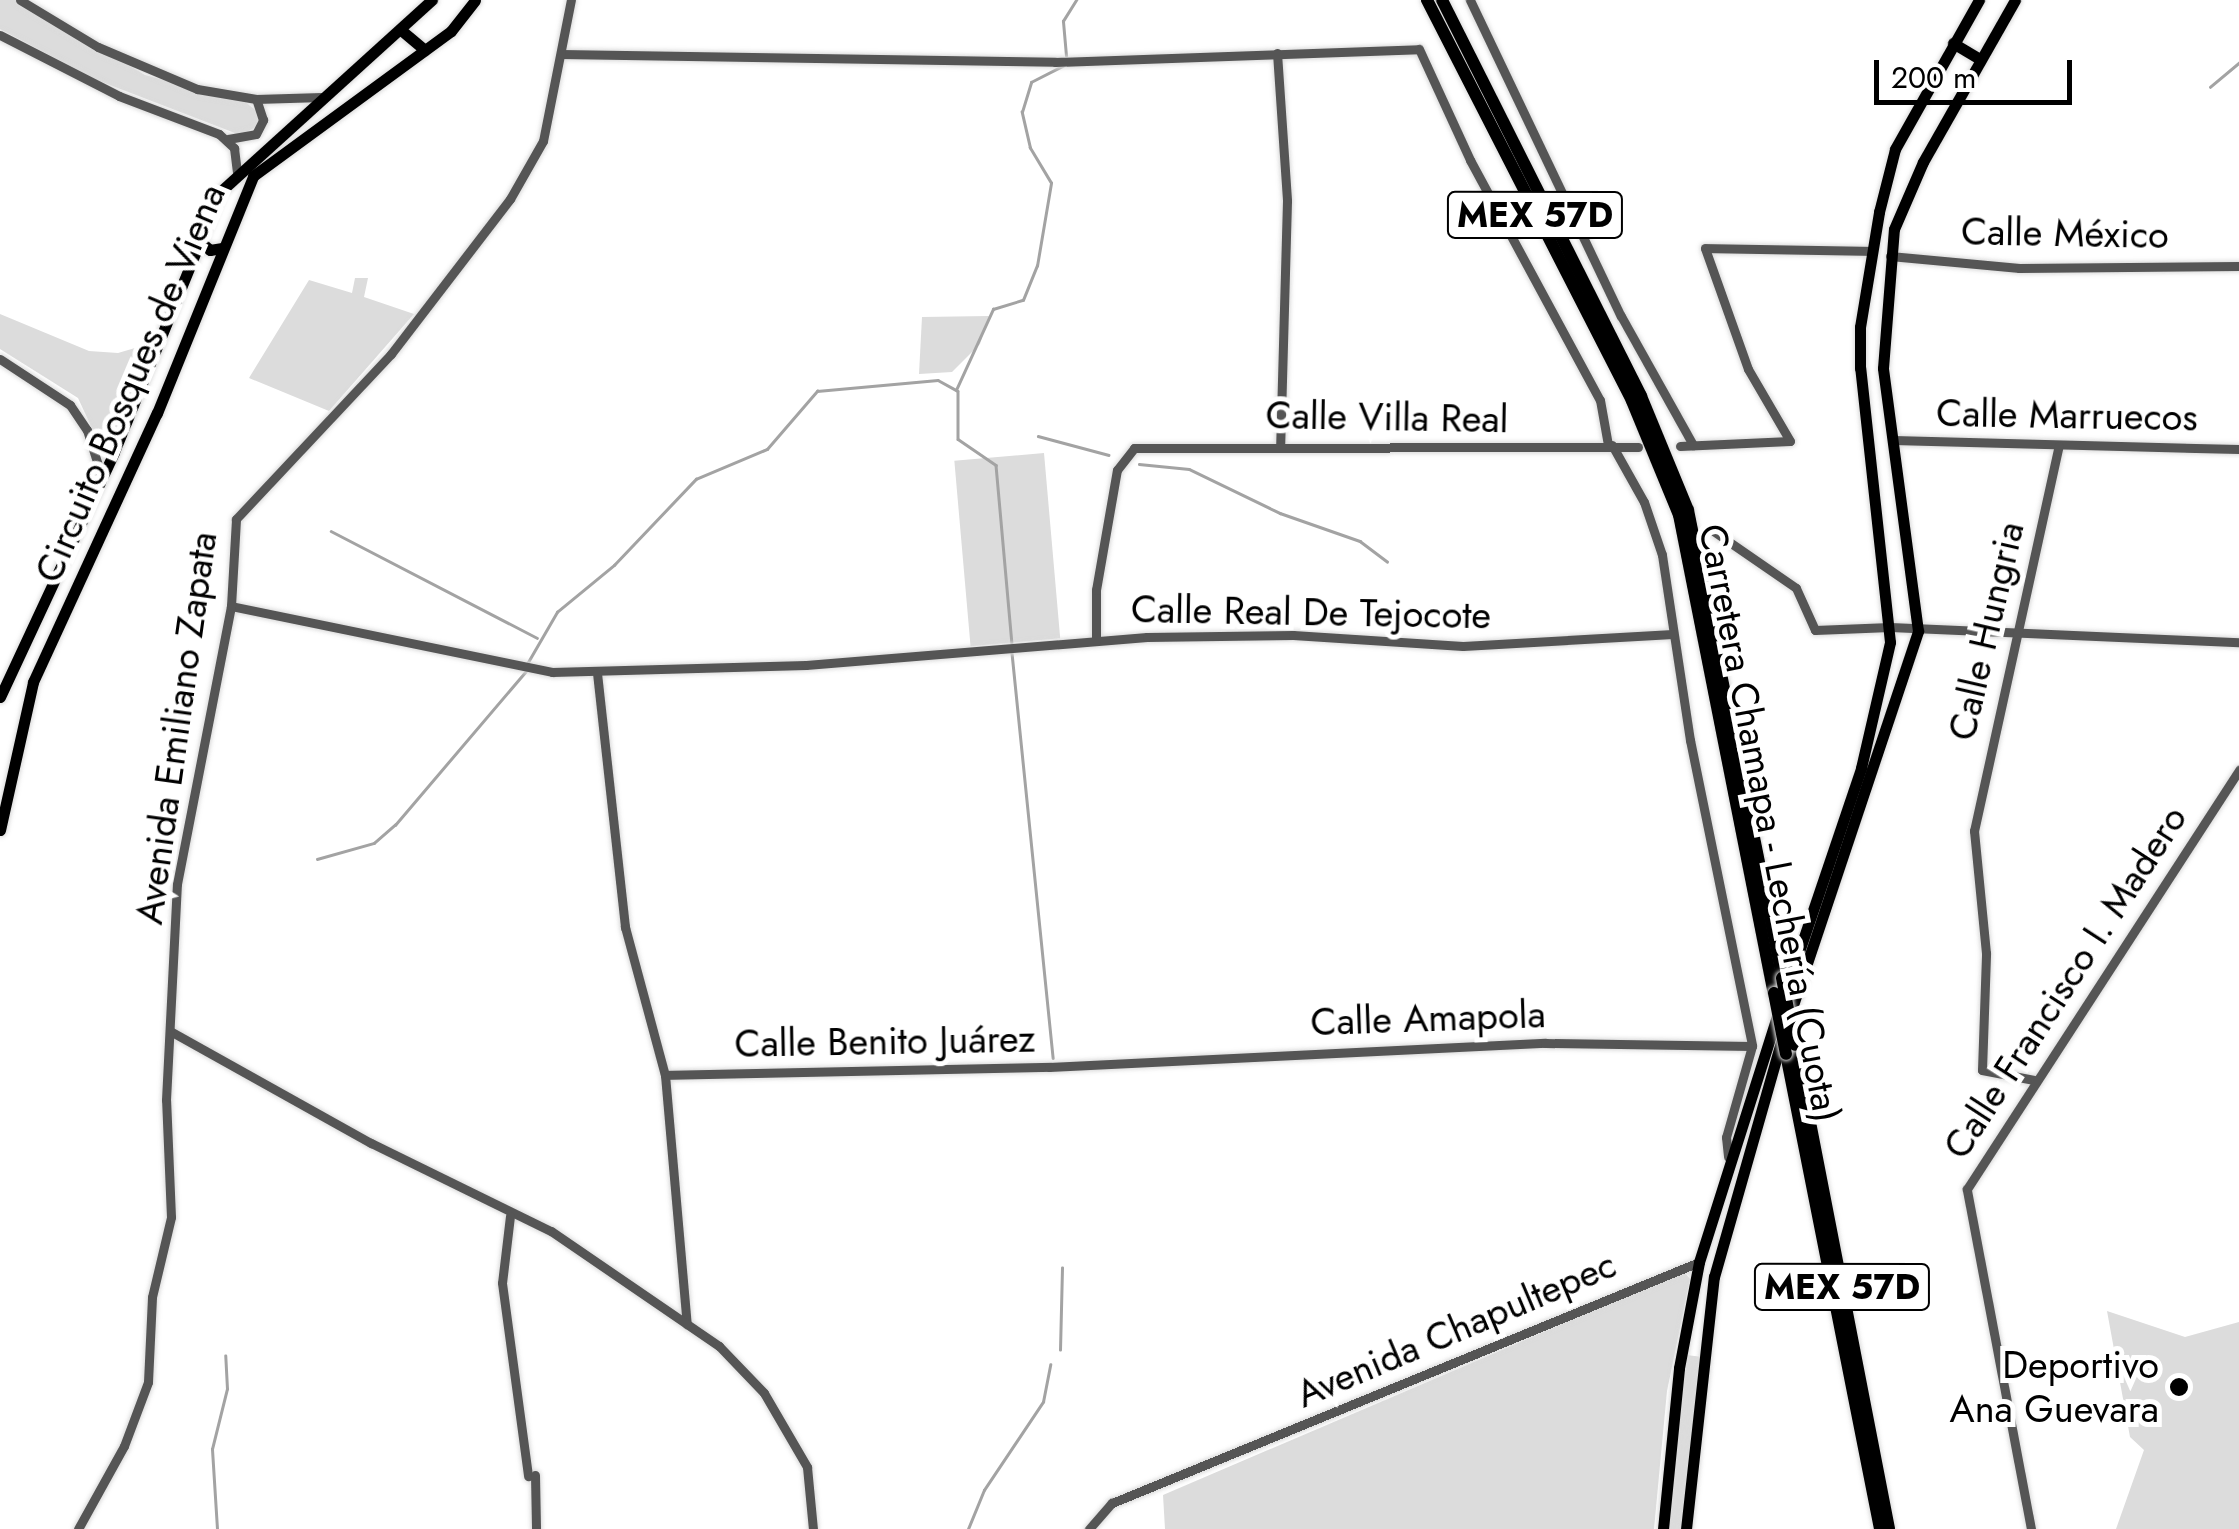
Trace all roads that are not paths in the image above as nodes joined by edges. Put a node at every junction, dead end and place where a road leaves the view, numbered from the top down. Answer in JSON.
{"nodes":[{"id":1,"x":20,"y":0,"type":"edge"},
{"id":2,"x":432,"y":0,"type":"edge"},
{"id":3,"x":474,"y":0,"type":"edge"},
{"id":4,"x":571,"y":0,"type":"edge"},
{"id":5,"x":1427,"y":0,"type":"edge"},
{"id":6,"x":1442,"y":0,"type":"edge"},
{"id":7,"x":1470,"y":0,"type":"edge"},
{"id":8,"x":1978,"y":0,"type":"edge"},
{"id":9,"x":2015,"y":0,"type":"edge"},
{"id":10,"x":401,"y":30,"type":"junction"},
{"id":11,"x":0,"y":35,"type":"edge"},
{"id":12,"x":1953,"y":43,"type":"junction"},
{"id":13,"x":425,"y":50,"type":"junction"},
{"id":14,"x":1277,"y":53,"type":"junction"},
{"id":15,"x":561,"y":54,"type":"junction"},
{"id":16,"x":1980,"y":59,"type":"junction"},
{"id":17,"x":322,"y":96,"type":"junction"},
{"id":18,"x":256,"y":100,"type":"junction"},
{"id":19,"x":228,"y":139,"type":"junction"},
{"id":20,"x":237,"y":172,"type":"junction"},
{"id":21,"x":197,"y":239,"type":"junction"},
{"id":22,"x":221,"y":248,"type":"junction"},
{"id":23,"x":1872,"y":250,"type":"junction"},
{"id":24,"x":1890,"y":256,"type":"junction"},
{"id":25,"x":2239,"y":266,"type":"edge"},
{"id":26,"x":184,"y":274,"type":"junction"},
{"id":27,"x":211,"y":277,"type":"junction"},
{"id":28,"x":0,"y":358,"type":"edge"},
{"id":29,"x":1893,"y":440,"type":"junction"},
{"id":30,"x":1280,"y":445,"type":"junction"},
{"id":31,"x":1610,"y":445,"type":"junction"},
{"id":32,"x":1693,"y":445,"type":"junction"},
{"id":33,"x":1680,"y":446,"type":"dead end"},
{"id":34,"x":2059,"y":446,"type":"junction"},
{"id":35,"x":1638,"y":447,"type":"dead end"},
{"id":36,"x":2239,"y":449,"type":"edge"},
{"id":37,"x":102,"y":478,"type":"junction"},
{"id":38,"x":1712,"y":530,"type":"dead end"},
{"id":39,"x":66,"y":549,"type":"junction"},
{"id":40,"x":90,"y":558,"type":"junction"},
{"id":41,"x":49,"y":587,"type":"junction"},
{"id":42,"x":74,"y":593,"type":"junction"},
{"id":43,"x":232,"y":606,"type":"junction"},
{"id":44,"x":1890,"y":627,"type":"junction"},
{"id":45,"x":1918,"y":631,"type":"junction"},
{"id":46,"x":1673,"y":634,"type":"junction"},
{"id":47,"x":2013,"y":636,"type":"junction"},
{"id":48,"x":1096,"y":641,"type":"junction"},
{"id":49,"x":2239,"y":642,"type":"edge"},
{"id":50,"x":597,"y":673,"type":"junction"},
{"id":51,"x":0,"y":697,"type":"edge"},
{"id":52,"x":2239,"y":770,"type":"edge"},
{"id":53,"x":2,"y":811,"type":"edge"},
{"id":54,"x":0,"y":830,"type":"edge"},
{"id":55,"x":172,"y":1032,"type":"junction"},
{"id":56,"x":1752,"y":1046,"type":"junction"},
{"id":57,"x":1790,"y":1050,"type":"junction"},
{"id":58,"x":1107,"y":1064,"type":"joint"},
{"id":59,"x":665,"y":1075,"type":"junction"},
{"id":60,"x":2034,"y":1080,"type":"junction"},
{"id":61,"x":1728,"y":1157,"type":"junction"},
{"id":62,"x":510,"y":1216,"type":"junction"},
{"id":63,"x":1699,"y":1262,"type":"junction"},
{"id":64,"x":1714,"y":1277,"type":"junction"},
{"id":65,"x":687,"y":1324,"type":"junction"},
{"id":66,"x":1685,"y":1336,"type":"junction"},
{"id":67,"x":1708,"y":1340,"type":"junction"},
{"id":68,"x":78,"y":1529,"type":"edge"},
{"id":69,"x":536,"y":1529,"type":"edge"},
{"id":70,"x":812,"y":1529,"type":"edge"},
{"id":71,"x":1089,"y":1529,"type":"edge"},
{"id":72,"x":1663,"y":1529,"type":"edge"},
{"id":73,"x":1686,"y":1529,"type":"edge"},
{"id":74,"x":1880,"y":1529,"type":"edge"},
{"id":75,"x":1889,"y":1529,"type":"edge"},
{"id":76,"x":2031,"y":1529,"type":"edge"}],
"edges":[{"from":1,"to":18,"type":"street"},
{"from":2,"to":10,"type":"main road","name":"Circuito Bosques de Viena"},
{"from":3,"to":13,"type":"main road","name":"Circuito Bosques de Viena"},
{"from":4,"to":15,"type":"street","name":"Avenida Emiliano Zapata"},
{"from":5,"to":57,"type":"highway","name":"Carretera Chamapa - Lechería (Cuota)","number":"MEX 57D","bridge":true},
{"from":6,"to":57,"type":"highway","name":"Carretera Chamapa - Lechería (Cuota)","number":"MEX 57D","bridge":true},
{"from":7,"to":32,"type":"street"},
{"from":8,"to":12,"type":"main road"},
{"from":9,"to":16,"type":"main road"},
{"from":10,"to":13,"type":"main road"},
{"from":10,"to":17,"type":"main road","name":"Circuito Bosques de Viena"},
{"from":11,"to":19,"type":"street"},
{"from":12,"to":16,"type":"main road"},
{"from":12,"to":23,"type":"main road"},
{"from":13,"to":22,"type":"main road","name":"Circuito Bosques de Viena"},
{"from":14,"to":15,"type":"street"},
{"from":14,"to":30,"type":"street"},
{"from":14,"to":31,"type":"street"},
{"from":15,"to":43,"type":"street","name":"Avenida Emiliano Zapata"},
{"from":16,"to":24,"type":"main road"},
{"from":17,"to":18,"type":"street"},
{"from":17,"to":20,"type":"main road","name":"Circuito Bosques de Viena"},
{"from":18,"to":19,"type":"street"},
{"from":19,"to":20,"type":"street"},
{"from":20,"to":21,"type":"main road","name":"Circuito Bosques de Viena"},
{"from":21,"to":22,"type":"main road"},
{"from":21,"to":26,"type":"main road","name":"Circuito Bosques de Viena"},
{"from":22,"to":27,"type":"main road","name":"Circuito Bosques de Viena"},
{"from":23,"to":32,"type":"street"},
{"from":23,"to":44,"type":"main road"},
{"from":24,"to":25,"type":"street","name":"Calle México"},
{"from":24,"to":29,"type":"main road"},
{"from":26,"to":27,"type":"main road"},
{"from":26,"to":37,"type":"main road","name":"Circuito Bosques de Viena"},
{"from":27,"to":40,"type":"main road","name":"Circuito Bosques de Viena"},
{"from":28,"to":37,"type":"street"},
{"from":29,"to":34,"type":"street","name":"Calle Marruecos"},
{"from":29,"to":45,"type":"main road"},
{"from":30,"to":31,"type":"street","name":"Calle Villa Real"},
{"from":30,"to":48,"type":"street","name":"Calle Villa Real"},
{"from":31,"to":35,"type":"street","name":"Calle Villa Real"},
{"from":31,"to":46,"type":"street"},
{"from":32,"to":33,"type":"street"},
{"from":34,"to":36,"type":"street","name":"Calle Marruecos"},
{"from":34,"to":47,"type":"street","name":"Calle Hungria"},
{"from":37,"to":39,"type":"main road","name":"Circuito Bosques de Viena"},
{"from":38,"to":44,"type":"street"},
{"from":39,"to":40,"type":"main road"},
{"from":39,"to":41,"type":"main road","name":"Circuito Bosques de Viena"},
{"from":40,"to":42,"type":"main road","name":"Circuito Bosques de Viena"},
{"from":41,"to":42,"type":"main road"},
{"from":41,"to":51,"type":"main road","name":"Circuito Bosques de Viena"},
{"from":42,"to":53,"type":"main road","name":"Circuito Bosques de Viena"},
{"from":43,"to":50,"type":"street","name":"Calle Real De Tejocote"},
{"from":43,"to":55,"type":"street","name":"Avenida Emiliano Zapata"},
{"from":44,"to":45,"type":"street"},
{"from":44,"to":61,"type":"main road"},
{"from":45,"to":47,"type":"street"},
{"from":45,"to":64,"type":"main road"},
{"from":46,"to":48,"type":"street","name":"Calle Real De Tejocote"},
{"from":46,"to":56,"type":"street"},
{"from":47,"to":49,"type":"street"},
{"from":47,"to":60,"type":"street","name":"Calle Hungria"},
{"from":48,"to":50,"type":"street","name":"Calle Real De Tejocote"},
{"from":50,"to":59,"type":"street"},
{"from":52,"to":60,"type":"street","name":"Calle Francisco I. Madero"},
{"from":53,"to":54,"type":"main road","name":"Circuito Bosques de Viena"},
{"from":55,"to":62,"type":"street"},
{"from":55,"to":68,"type":"street","name":"Avenida Emiliano Zapata"},
{"from":56,"to":58,"type":"street","name":"Calle Amapola"},
{"from":56,"to":61,"type":"street"},
{"from":57,"to":74,"type":"highway","name":"Carretera Chamapa - Lechería (Cuota)","number":"MEX 57D"},
{"from":57,"to":75,"type":"highway","name":"Carretera Chamapa - Lechería (Cuota)","number":"MEX 57D"},
{"from":58,"to":59,"type":"street","name":"Calle Benito Juárez"},
{"from":59,"to":65,"type":"street"},
{"from":60,"to":76,"type":"street","name":"Calle Francisco I. Madero"},
{"from":61,"to":63,"type":"main road"},
{"from":62,"to":65,"type":"street"},
{"from":62,"to":69,"type":"street"},
{"from":63,"to":64,"type":"main road"},
{"from":63,"to":66,"type":"main road"},
{"from":63,"to":71,"type":"street","name":"Avenida Chapultepec"},
{"from":64,"to":67,"type":"main road"},
{"from":65,"to":70,"type":"street"},
{"from":66,"to":67,"type":"main road"},
{"from":66,"to":72,"type":"main road"},
{"from":67,"to":73,"type":"main road"}]}
